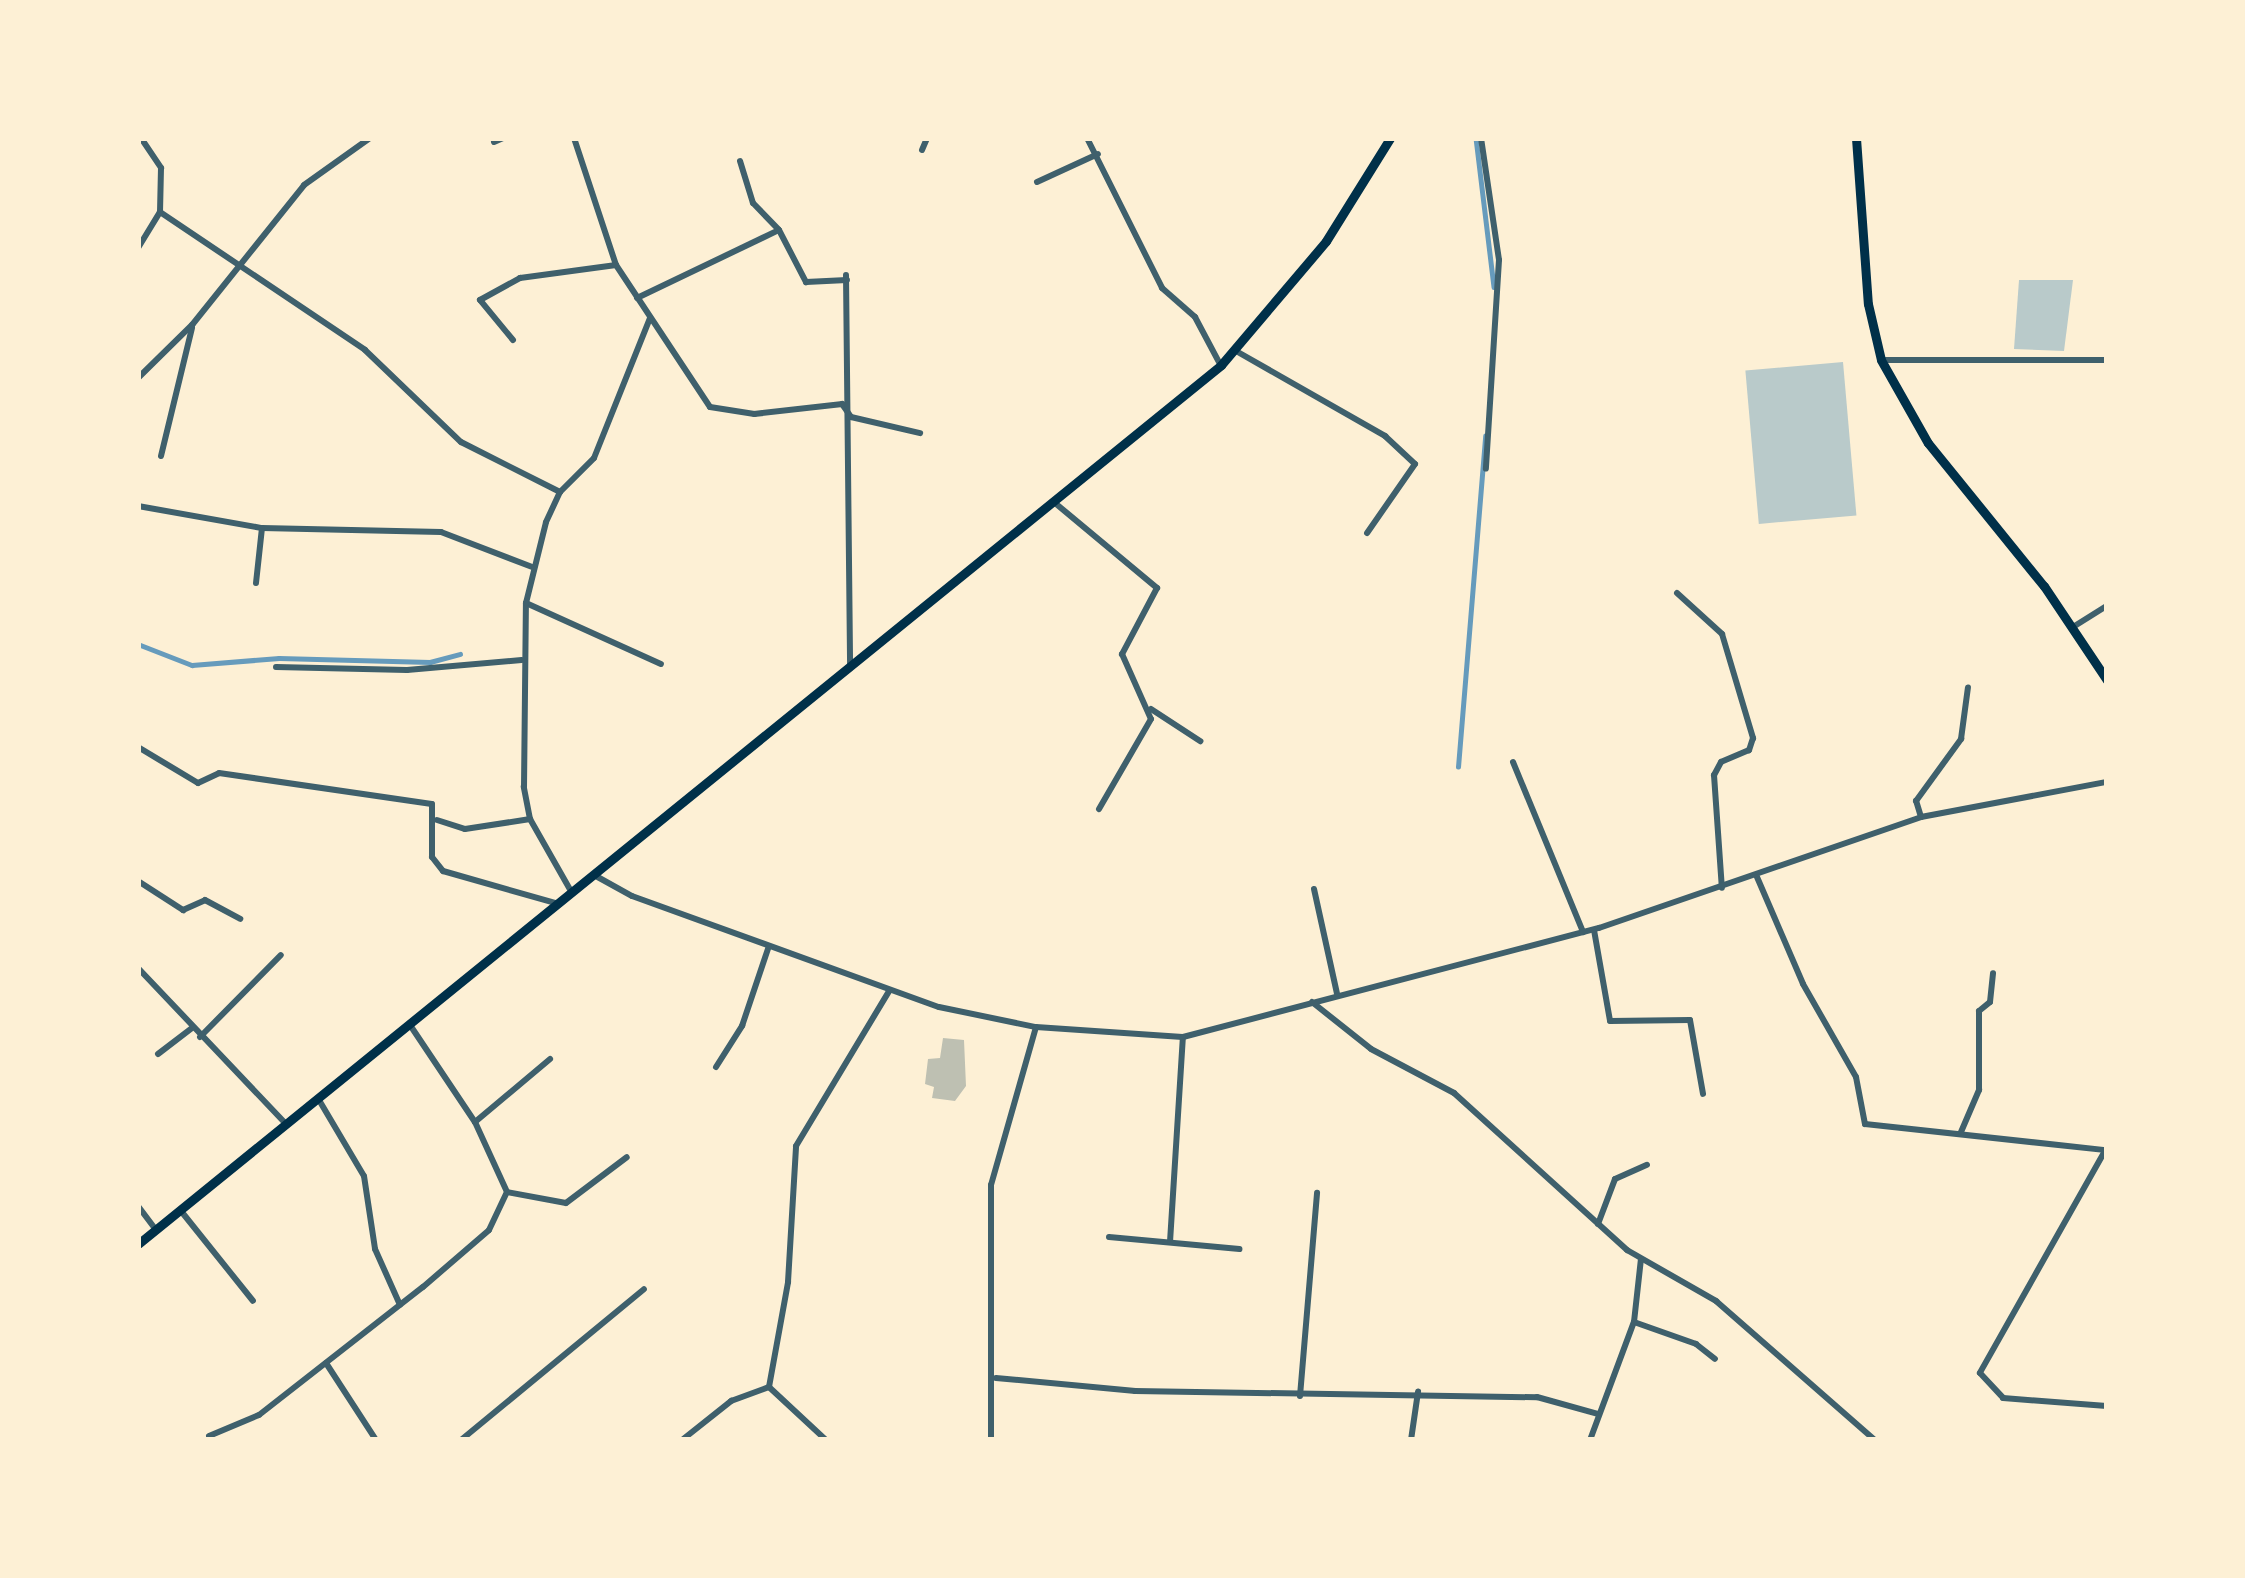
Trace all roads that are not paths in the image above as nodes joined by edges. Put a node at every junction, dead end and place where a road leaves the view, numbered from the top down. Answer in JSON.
{"nodes":[{"id":1,"x":141,"y":138,"type":"edge"},
{"id":2,"x":370,"y":138,"type":"edge"},
{"id":3,"x":503,"y":138,"type":"edge"},
{"id":4,"x":574,"y":138,"type":"edge"},
{"id":5,"x":927,"y":138,"type":"edge"},
{"id":6,"x":1087,"y":138,"type":"edge"},
{"id":7,"x":1390,"y":138,"type":"edge"},
{"id":8,"x":1481,"y":138,"type":"edge"},
{"id":9,"x":1856,"y":138,"type":"edge"},
{"id":10,"x":494,"y":142,"type":"dead end"},
{"id":11,"x":922,"y":150,"type":"dead end"},
{"id":12,"x":1098,"y":154,"type":"junction"},
{"id":13,"x":740,"y":161,"type":"dead end"},
{"id":14,"x":1037,"y":182,"type":"dead end"},
{"id":15,"x":160,"y":212,"type":"junction"},
{"id":16,"x":779,"y":230,"type":"junction"},
{"id":17,"x":138,"y":248,"type":"edge"},
{"id":18,"x":616,"y":265,"type":"junction"},
{"id":19,"x":241,"y":267,"type":"junction"},
{"id":20,"x":637,"y":298,"type":"junction"},
{"id":21,"x":650,"y":318,"type":"junction"},
{"id":22,"x":192,"y":325,"type":"junction"},
{"id":23,"x":514,"y":340,"type":"dead end"},
{"id":24,"x":1236,"y":351,"type":"junction"},
{"id":25,"x":2107,"y":359,"type":"edge"},
{"id":26,"x":1881,"y":360,"type":"junction"},
{"id":27,"x":1221,"y":365,"type":"junction"},
{"id":28,"x":138,"y":378,"type":"edge"},
{"id":29,"x":842,"y":404,"type":"junction"},
{"id":30,"x":920,"y":433,"type":"dead end"},
{"id":31,"x":161,"y":456,"type":"dead end"},
{"id":32,"x":1486,"y":469,"type":"dead end"},
{"id":33,"x":560,"y":492,"type":"junction"},
{"id":34,"x":1055,"y":503,"type":"junction"},
{"id":35,"x":138,"y":506,"type":"edge"},
{"id":36,"x":262,"y":527,"type":"junction"},
{"id":37,"x":1367,"y":533,"type":"dead end"},
{"id":38,"x":532,"y":567,"type":"junction"},
{"id":39,"x":256,"y":583,"type":"dead end"},
{"id":40,"x":1677,"y":593,"type":"dead end"},
{"id":41,"x":526,"y":603,"type":"junction"},
{"id":42,"x":2107,"y":606,"type":"edge"},
{"id":43,"x":2073,"y":627,"type":"junction"},
{"id":44,"x":522,"y":660,"type":"junction"},
{"id":45,"x":661,"y":664,"type":"dead end"},
{"id":46,"x":276,"y":667,"type":"dead end"},
{"id":47,"x":851,"y":671,"type":"junction"},
{"id":48,"x":2107,"y":680,"type":"edge"},
{"id":49,"x":1968,"y":687,"type":"dead end"},
{"id":50,"x":1151,"y":709,"type":"junction"},
{"id":51,"x":1200,"y":741,"type":"dead end"},
{"id":52,"x":138,"y":747,"type":"edge"},
{"id":53,"x":1513,"y":762,"type":"dead end"},
{"id":54,"x":2107,"y":782,"type":"edge"},
{"id":55,"x":1100,"y":809,"type":"dead end"},
{"id":56,"x":1921,"y":817,"type":"junction"},
{"id":57,"x":530,"y":819,"type":"junction"},
{"id":58,"x":437,"y":820,"type":"junction"},
{"id":59,"x":594,"y":875,"type":"junction"},
{"id":60,"x":1757,"y":877,"type":"junction"},
{"id":61,"x":138,"y":881,"type":"edge"},
{"id":62,"x":1722,"y":888,"type":"junction"},
{"id":63,"x":1314,"y":889,"type":"dead end"},
{"id":64,"x":572,"y":893,"type":"junction"},
{"id":65,"x":560,"y":904,"type":"junction"},
{"id":66,"x":240,"y":919,"type":"dead end"},
{"id":67,"x":1594,"y":930,"type":"junction"},
{"id":68,"x":1583,"y":932,"type":"junction"},
{"id":69,"x":769,"y":946,"type":"junction"},
{"id":70,"x":280,"y":955,"type":"dead end"},
{"id":71,"x":138,"y":968,"type":"edge"},
{"id":72,"x":1993,"y":973,"type":"dead end"},
{"id":73,"x":889,"y":991,"type":"junction"},
{"id":74,"x":1337,"y":994,"type":"junction"},
{"id":75,"x":1312,"y":1002,"type":"junction"},
{"id":76,"x":410,"y":1025,"type":"junction"},
{"id":77,"x":1036,"y":1027,"type":"junction"},
{"id":78,"x":192,"y":1028,"type":"junction"},
{"id":79,"x":200,"y":1036,"type":"junction"},
{"id":80,"x":1183,"y":1036,"type":"junction"},
{"id":81,"x":158,"y":1054,"type":"dead end"},
{"id":82,"x":550,"y":1059,"type":"dead end"},
{"id":83,"x":716,"y":1066,"type":"dead end"},
{"id":84,"x":1703,"y":1094,"type":"dead end"},
{"id":85,"x":319,"y":1100,"type":"junction"},
{"id":86,"x":475,"y":1122,"type":"junction"},
{"id":87,"x":287,"y":1125,"type":"junction"},
{"id":88,"x":1961,"y":1132,"type":"junction"},
{"id":89,"x":2106,"y":1149,"type":"edge"},
{"id":90,"x":627,"y":1156,"type":"dead end"},
{"id":91,"x":1647,"y":1165,"type":"dead end"},
{"id":92,"x":507,"y":1192,"type":"junction"},
{"id":93,"x":1317,"y":1193,"type":"dead end"},
{"id":94,"x":138,"y":1206,"type":"edge"},
{"id":95,"x":181,"y":1211,"type":"junction"},
{"id":96,"x":1598,"y":1224,"type":"junction"},
{"id":97,"x":156,"y":1230,"type":"junction"},
{"id":98,"x":1109,"y":1237,"type":"dead end"},
{"id":99,"x":1170,"y":1242,"type":"junction"},
{"id":100,"x":138,"y":1244,"type":"edge"},
{"id":101,"x":1239,"y":1249,"type":"dead end"},
{"id":102,"x":1641,"y":1259,"type":"junction"},
{"id":103,"x":644,"y":1289,"type":"dead end"},
{"id":104,"x":253,"y":1301,"type":"dead end"},
{"id":105,"x":400,"y":1305,"type":"junction"},
{"id":106,"x":1634,"y":1322,"type":"junction"},
{"id":107,"x":1715,"y":1360,"type":"dead end"},
{"id":108,"x":326,"y":1364,"type":"junction"},
{"id":109,"x":996,"y":1378,"type":"junction"},
{"id":110,"x":770,"y":1387,"type":"junction"},
{"id":111,"x":1418,"y":1392,"type":"junction"},
{"id":112,"x":1300,"y":1396,"type":"junction"},
{"id":113,"x":2107,"y":1406,"type":"edge"},
{"id":114,"x":1598,"y":1414,"type":"junction"},
{"id":115,"x":209,"y":1436,"type":"dead end"},
{"id":116,"x":376,"y":1440,"type":"edge"},
{"id":117,"x":461,"y":1440,"type":"edge"},
{"id":118,"x":682,"y":1440,"type":"edge"},
{"id":119,"x":826,"y":1440,"type":"edge"},
{"id":120,"x":991,"y":1440,"type":"edge"},
{"id":121,"x":1411,"y":1440,"type":"edge"},
{"id":122,"x":1590,"y":1440,"type":"edge"},
{"id":123,"x":1875,"y":1440,"type":"edge"}],
"edges":[{"from":1,"to":15,"type":"street"},
{"from":2,"to":19,"type":"street"},
{"from":3,"to":10,"type":"street"},
{"from":4,"to":18,"type":"street"},
{"from":5,"to":11,"type":"street"},
{"from":6,"to":12,"type":"street"},
{"from":7,"to":24,"type":"main road"},
{"from":8,"to":32,"type":"street"},
{"from":9,"to":26,"type":"main road"},
{"from":12,"to":14,"type":"street"},
{"from":12,"to":27,"type":"street"},
{"from":13,"to":16,"type":"street"},
{"from":15,"to":17,"type":"street"},
{"from":15,"to":19,"type":"street"},
{"from":16,"to":20,"type":"street"},
{"from":16,"to":29,"type":"street"},
{"from":18,"to":20,"type":"street"},
{"from":18,"to":23,"type":"street"},
{"from":19,"to":22,"type":"street"},
{"from":19,"to":33,"type":"street"},
{"from":20,"to":21,"type":"street"},
{"from":21,"to":29,"type":"street"},
{"from":21,"to":33,"type":"street"},
{"from":22,"to":28,"type":"street"},
{"from":22,"to":31,"type":"street"},
{"from":24,"to":27,"type":"main road"},
{"from":24,"to":37,"type":"street"},
{"from":25,"to":26,"type":"street"},
{"from":26,"to":43,"type":"main road"},
{"from":27,"to":34,"type":"main road"},
{"from":29,"to":30,"type":"street"},
{"from":29,"to":47,"type":"street"},
{"from":33,"to":38,"type":"street"},
{"from":34,"to":47,"type":"main road"},
{"from":34,"to":50,"type":"street"},
{"from":35,"to":36,"type":"street"},
{"from":36,"to":38,"type":"street"},
{"from":36,"to":39,"type":"street"},
{"from":38,"to":41,"type":"street"},
{"from":40,"to":62,"type":"street"},
{"from":41,"to":44,"type":"street"},
{"from":41,"to":45,"type":"street"},
{"from":42,"to":43,"type":"street"},
{"from":43,"to":48,"type":"main road"},
{"from":44,"to":46,"type":"street"},
{"from":44,"to":57,"type":"street"},
{"from":47,"to":59,"type":"main road"},
{"from":49,"to":56,"type":"street"},
{"from":50,"to":51,"type":"street"},
{"from":50,"to":55,"type":"street"},
{"from":52,"to":58,"type":"street"},
{"from":53,"to":68,"type":"street"},
{"from":54,"to":56,"type":"street"},
{"from":56,"to":60,"type":"street"},
{"from":57,"to":58,"type":"street"},
{"from":57,"to":64,"type":"street"},
{"from":58,"to":65,"type":"street"},
{"from":59,"to":64,"type":"main road"},
{"from":59,"to":69,"type":"street"},
{"from":60,"to":62,"type":"street"},
{"from":60,"to":88,"type":"street"},
{"from":61,"to":66,"type":"street"},
{"from":62,"to":67,"type":"street"},
{"from":63,"to":74,"type":"street"},
{"from":64,"to":65,"type":"main road"},
{"from":65,"to":76,"type":"main road"},
{"from":67,"to":68,"type":"street"},
{"from":67,"to":84,"type":"street"},
{"from":68,"to":74,"type":"street"},
{"from":69,"to":73,"type":"street"},
{"from":69,"to":83,"type":"street"},
{"from":70,"to":79,"type":"street"},
{"from":71,"to":78,"type":"street"},
{"from":72,"to":88,"type":"street"},
{"from":73,"to":77,"type":"street"},
{"from":73,"to":110,"type":"street"},
{"from":74,"to":75,"type":"street"},
{"from":75,"to":80,"type":"street"},
{"from":75,"to":96,"type":"street"},
{"from":76,"to":85,"type":"main road"},
{"from":76,"to":86,"type":"street"},
{"from":77,"to":80,"type":"street"},
{"from":77,"to":109,"type":"street"},
{"from":78,"to":79,"type":"street"},
{"from":78,"to":81,"type":"street"},
{"from":79,"to":87,"type":"street"},
{"from":80,"to":99,"type":"street"},
{"from":82,"to":86,"type":"street"},
{"from":85,"to":87,"type":"main road"},
{"from":85,"to":105,"type":"street"},
{"from":86,"to":92,"type":"street"},
{"from":87,"to":95,"type":"main road"},
{"from":88,"to":89,"type":"street"},
{"from":89,"to":113,"type":"street"},
{"from":90,"to":92,"type":"street"},
{"from":91,"to":96,"type":"street"},
{"from":92,"to":105,"type":"street"},
{"from":93,"to":112,"type":"street"},
{"from":94,"to":97,"type":"street"},
{"from":95,"to":97,"type":"main road"},
{"from":95,"to":104,"type":"street"},
{"from":96,"to":102,"type":"street"},
{"from":97,"to":100,"type":"main road"},
{"from":98,"to":99,"type":"street"},
{"from":99,"to":101,"type":"street"},
{"from":102,"to":106,"type":"street"},
{"from":102,"to":123,"type":"street"},
{"from":103,"to":117,"type":"street"},
{"from":105,"to":108,"type":"street"},
{"from":106,"to":107,"type":"street"},
{"from":106,"to":114,"type":"street"},
{"from":108,"to":115,"type":"street"},
{"from":108,"to":116,"type":"street"},
{"from":109,"to":112,"type":"street"},
{"from":109,"to":120,"type":"street"},
{"from":110,"to":118,"type":"street"},
{"from":110,"to":119,"type":"street"},
{"from":111,"to":112,"type":"street"},
{"from":111,"to":114,"type":"street"},
{"from":111,"to":121,"type":"street"},
{"from":114,"to":122,"type":"street"}]}
